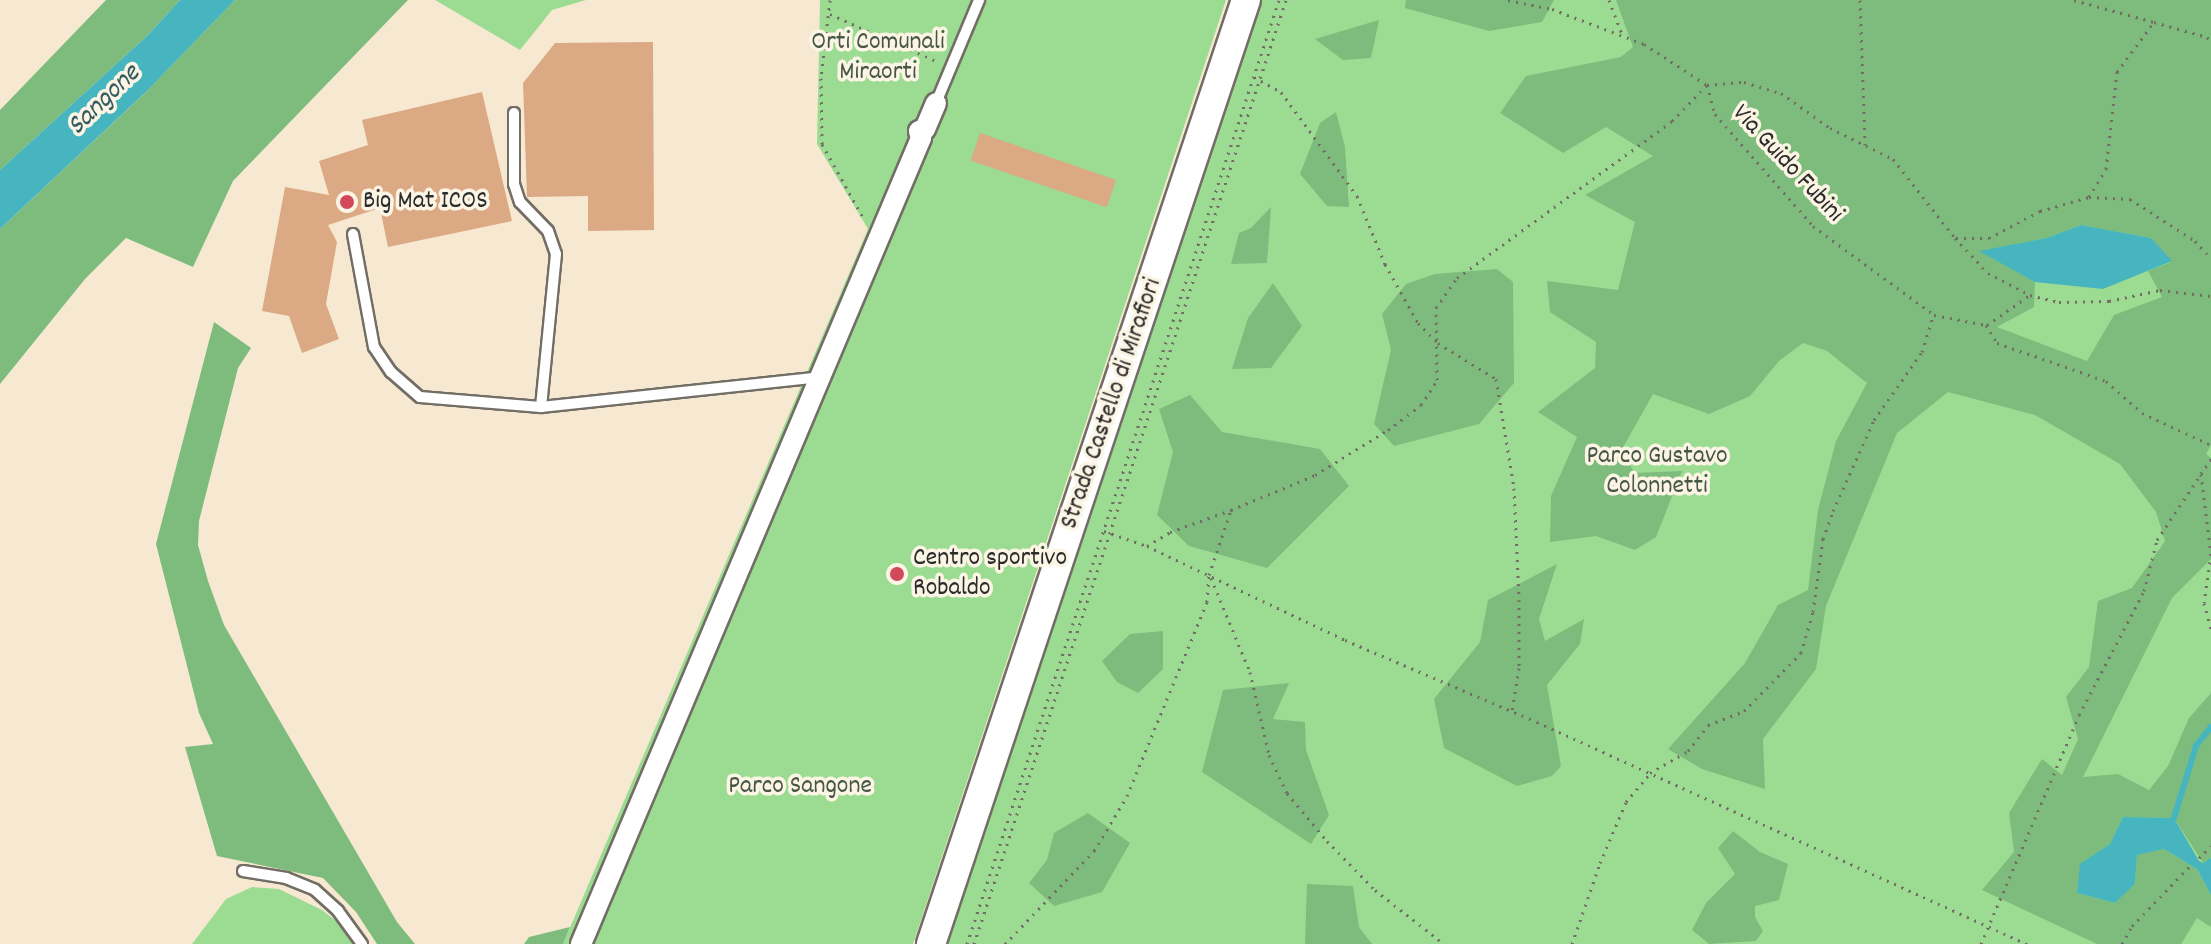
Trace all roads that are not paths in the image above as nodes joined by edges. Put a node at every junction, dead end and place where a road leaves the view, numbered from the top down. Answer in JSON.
{"nodes":[{"id":1,"x":979,"y":0,"type":"edge"},
{"id":2,"x":1246,"y":0,"type":"edge"},
{"id":3,"x":936,"y":103,"type":"joint"},
{"id":4,"x":514,"y":113,"type":"dead end"},
{"id":5,"x":353,"y":234,"type":"dead end"},
{"id":6,"x":820,"y":377,"type":"junction"},
{"id":7,"x":541,"y":407,"type":"junction"},
{"id":8,"x":243,"y":871,"type":"dead end"},
{"id":9,"x":362,"y":944,"type":"edge"},
{"id":10,"x":581,"y":944,"type":"edge"},
{"id":11,"x":931,"y":944,"type":"edge"}],
"edges":[{"from":1,"to":3,"type":"lane"},
{"from":2,"to":11,"type":"street","name":"Strada Castello di Mirafiori"},
{"from":3,"to":6,"type":"street"},
{"from":4,"to":7,"type":"lane"},
{"from":5,"to":7,"type":"lane"},
{"from":6,"to":7,"type":"lane"},
{"from":6,"to":10,"type":"street"},
{"from":8,"to":9,"type":"lane"}]}
